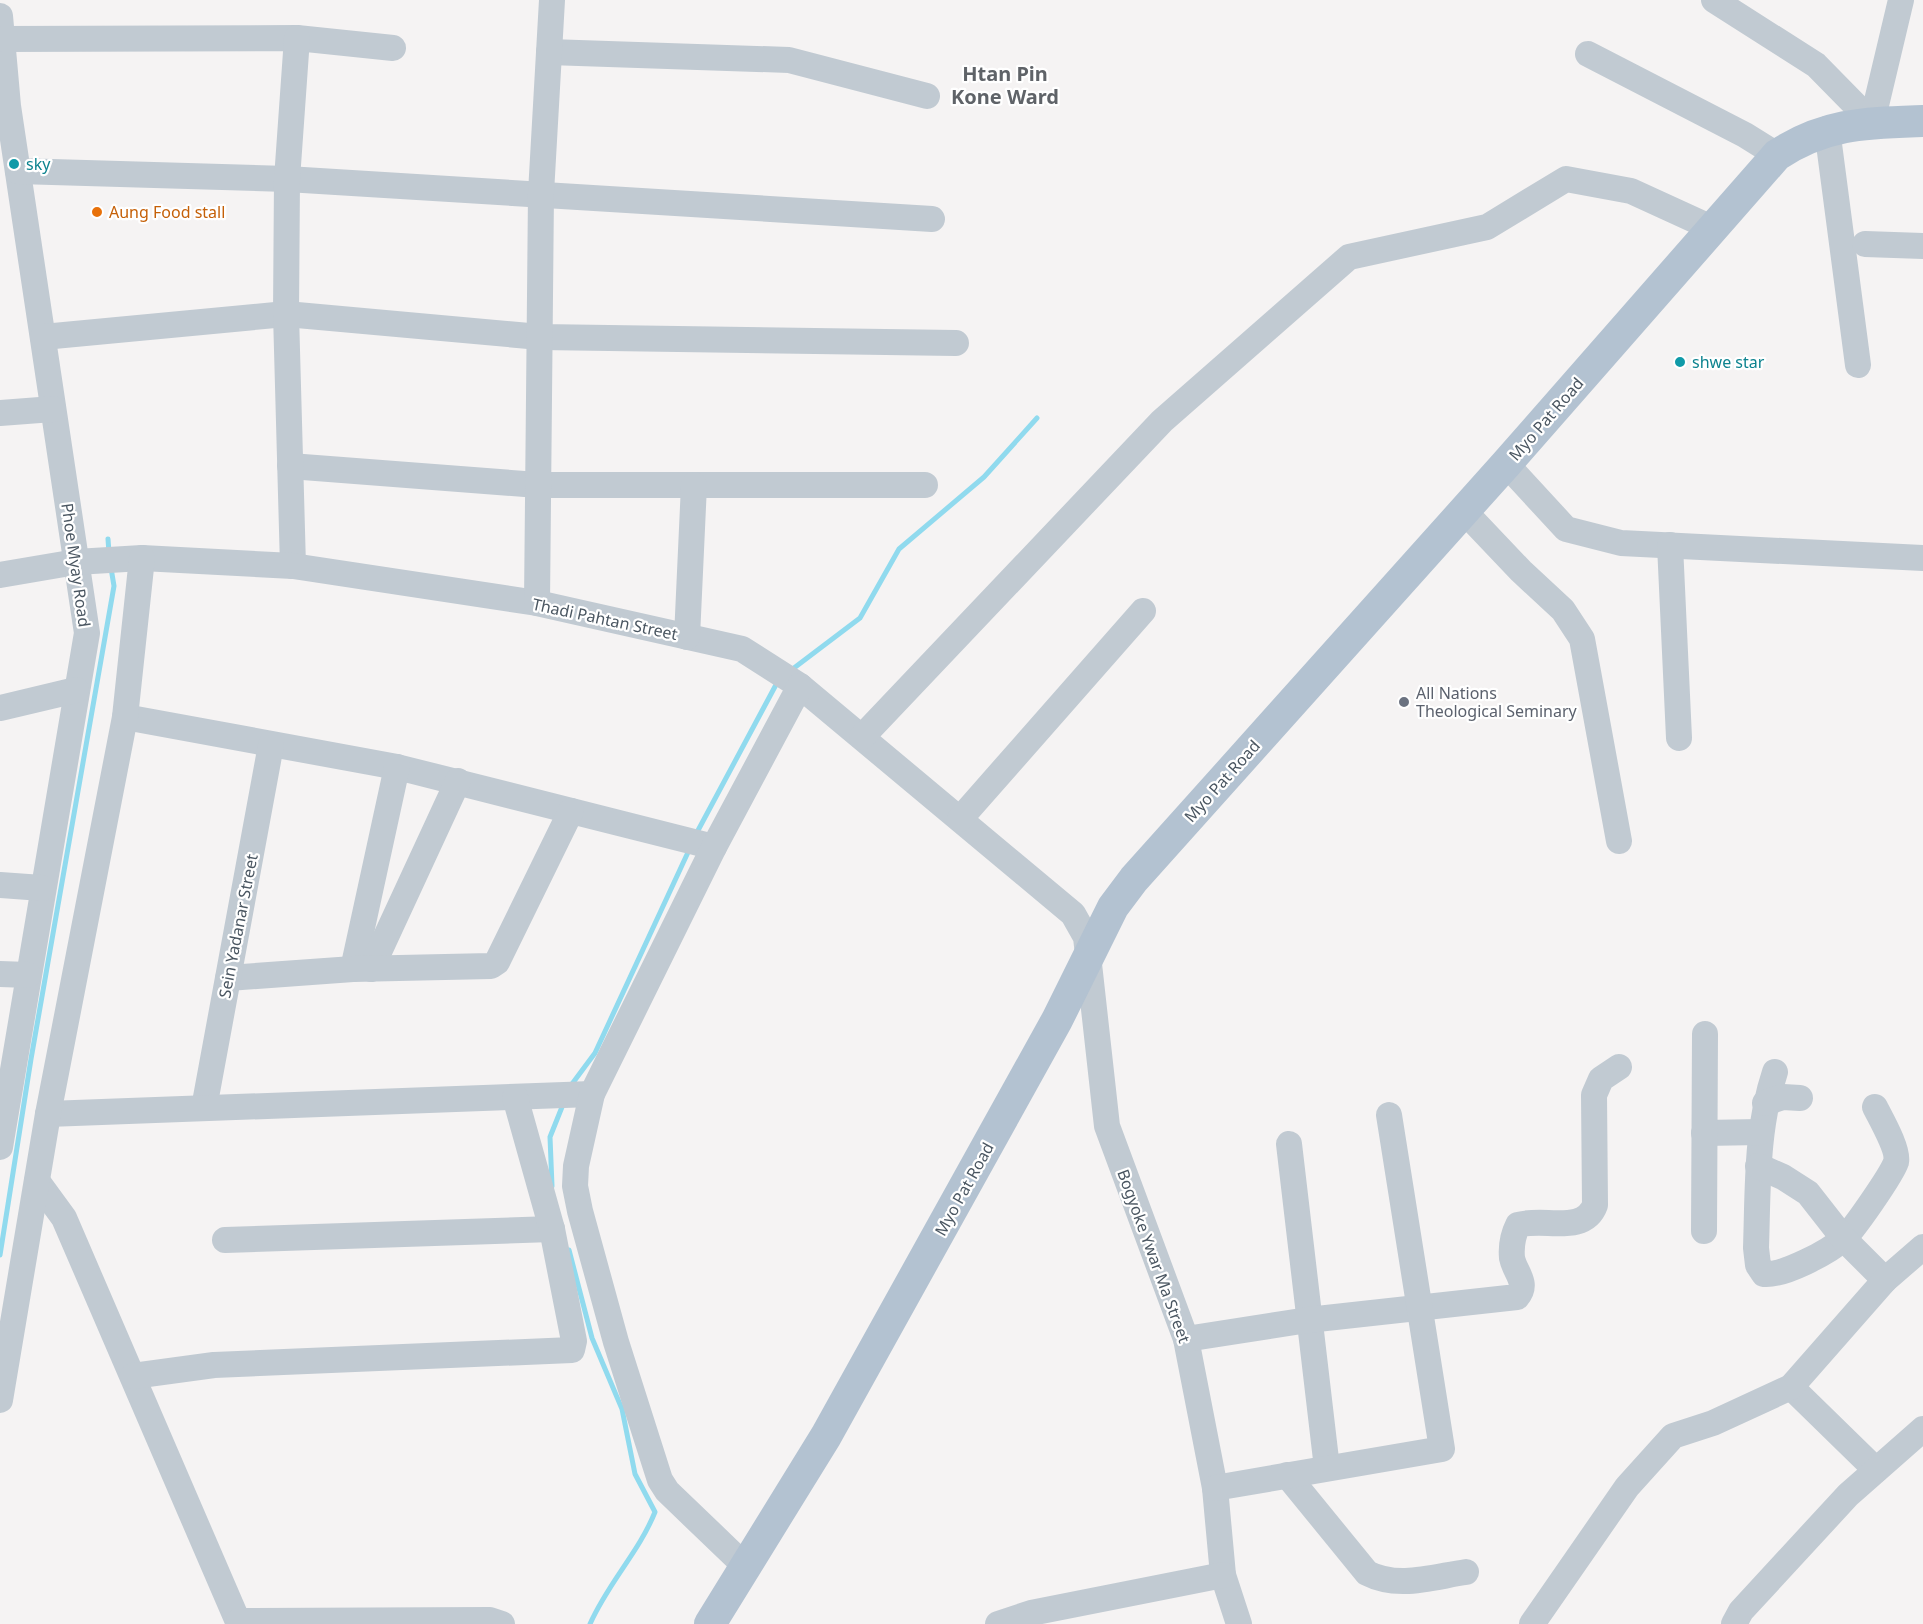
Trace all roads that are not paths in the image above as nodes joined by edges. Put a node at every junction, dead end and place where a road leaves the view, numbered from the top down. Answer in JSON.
{"nodes":[{"id":1,"x":552,"y":0,"type":"edge"},
{"id":2,"x":1714,"y":0,"type":"edge"},
{"id":3,"x":1901,"y":0,"type":"edge"},
{"id":4,"x":1,"y":28,"type":"edge"},
{"id":5,"x":297,"y":38,"type":"junction"},
{"id":6,"x":393,"y":48,"type":"dead end"},
{"id":7,"x":549,"y":52,"type":"junction"},
{"id":8,"x":1588,"y":54,"type":"dead end"},
{"id":9,"x":927,"y":96,"type":"dead end"},
{"id":10,"x":4,"y":107,"type":"edge"},
{"id":11,"x":1923,"y":121,"type":"edge"},
{"id":12,"x":1872,"y":122,"type":"junction"},
{"id":13,"x":1827,"y":129,"type":"junction"},
{"id":14,"x":1777,"y":155,"type":"junction"},
{"id":15,"x":18,"y":171,"type":"junction"},
{"id":16,"x":287,"y":179,"type":"junction"},
{"id":17,"x":541,"y":193,"type":"junction"},
{"id":18,"x":932,"y":219,"type":"dead end"},
{"id":19,"x":1714,"y":229,"type":"junction"},
{"id":20,"x":1866,"y":244,"type":"dead end"},
{"id":21,"x":1923,"y":246,"type":"edge"},
{"id":22,"x":286,"y":314,"type":"junction"},
{"id":23,"x":44,"y":337,"type":"junction"},
{"id":24,"x":540,"y":337,"type":"junction"},
{"id":25,"x":956,"y":343,"type":"dead end"},
{"id":26,"x":1858,"y":364,"type":"dead end"},
{"id":27,"x":53,"y":409,"type":"junction"},
{"id":28,"x":0,"y":414,"type":"edge"},
{"id":29,"x":1506,"y":464,"type":"junction"},
{"id":30,"x":290,"y":466,"type":"junction"},
{"id":31,"x":538,"y":485,"type":"junction"},
{"id":32,"x":694,"y":485,"type":"junction"},
{"id":33,"x":925,"y":485,"type":"dead end"},
{"id":34,"x":1463,"y":510,"type":"junction"},
{"id":35,"x":1670,"y":545,"type":"junction"},
{"id":36,"x":142,"y":558,"type":"junction"},
{"id":37,"x":1923,"y":558,"type":"edge"},
{"id":38,"x":76,"y":562,"type":"junction"},
{"id":39,"x":292,"y":566,"type":"junction"},
{"id":40,"x":0,"y":575,"type":"edge"},
{"id":41,"x":537,"y":603,"type":"junction"},
{"id":42,"x":1143,"y":611,"type":"dead end"},
{"id":43,"x":687,"y":637,"type":"junction"},
{"id":44,"x":800,"y":686,"type":"junction"},
{"id":45,"x":76,"y":690,"type":"junction"},
{"id":46,"x":0,"y":708,"type":"edge"},
{"id":47,"x":125,"y":717,"type":"junction"},
{"id":48,"x":862,"y":737,"type":"junction"},
{"id":49,"x":1679,"y":738,"type":"dead end"},
{"id":50,"x":271,"y":745,"type":"junction"},
{"id":51,"x":398,"y":766,"type":"junction"},
{"id":52,"x":458,"y":781,"type":"junction"},
{"id":53,"x":571,"y":811,"type":"junction"},
{"id":54,"x":960,"y":819,"type":"junction"},
{"id":55,"x":1619,"y":841,"type":"dead end"},
{"id":56,"x":714,"y":847,"type":"junction"},
{"id":57,"x":0,"y":885,"type":"edge"},
{"id":58,"x":42,"y":888,"type":"junction"},
{"id":59,"x":1088,"y":957,"type":"junction"},
{"id":60,"x":362,"y":969,"type":"junction"},
{"id":61,"x":0,"y":974,"type":"edge"},
{"id":62,"x":28,"y":975,"type":"junction"},
{"id":63,"x":228,"y":978,"type":"junction"},
{"id":64,"x":1705,"y":1034,"type":"dead end"},
{"id":65,"x":7,"y":1059,"type":"edge"},
{"id":66,"x":1619,"y":1067,"type":"dead end"},
{"id":67,"x":1775,"y":1072,"type":"dead end"},
{"id":68,"x":592,"y":1094,"type":"junction"},
{"id":69,"x":515,"y":1097,"type":"junction"},
{"id":70,"x":1800,"y":1098,"type":"dead end"},
{"id":71,"x":1765,"y":1103,"type":"junction"},
{"id":72,"x":1875,"y":1107,"type":"dead end"},
{"id":73,"x":204,"y":1108,"type":"junction"},
{"id":74,"x":48,"y":1114,"type":"junction"},
{"id":75,"x":1389,"y":1115,"type":"dead end"},
{"id":76,"x":1760,"y":1132,"type":"junction"},
{"id":77,"x":1704,"y":1133,"type":"junction"},
{"id":78,"x":1289,"y":1144,"type":"dead end"},
{"id":79,"x":0,"y":1148,"type":"edge"},
{"id":80,"x":1758,"y":1166,"type":"junction"},
{"id":81,"x":37,"y":1181,"type":"junction"},
{"id":82,"x":552,"y":1229,"type":"junction"},
{"id":83,"x":1704,"y":1231,"type":"dead end"},
{"id":84,"x":1844,"y":1239,"type":"junction"},
{"id":85,"x":225,"y":1240,"type":"dead end"},
{"id":86,"x":1923,"y":1247,"type":"edge"},
{"id":87,"x":1885,"y":1280,"type":"junction"},
{"id":88,"x":8,"y":1305,"type":"edge"},
{"id":89,"x":1420,"y":1307,"type":"junction"},
{"id":90,"x":1308,"y":1320,"type":"junction"},
{"id":91,"x":1186,"y":1339,"type":"junction"},
{"id":92,"x":133,"y":1376,"type":"junction"},
{"id":93,"x":1791,"y":1387,"type":"junction"},
{"id":94,"x":0,"y":1400,"type":"edge"},
{"id":95,"x":1923,"y":1430,"type":"edge"},
{"id":96,"x":1327,"y":1468,"type":"junction"},
{"id":97,"x":1876,"y":1470,"type":"junction"},
{"id":98,"x":1287,"y":1475,"type":"junction"},
{"id":99,"x":1215,"y":1488,"type":"junction"},
{"id":100,"x":744,"y":1565,"type":"junction"},
{"id":101,"x":1466,"y":1572,"type":"dead end"},
{"id":102,"x":1223,"y":1575,"type":"junction"},
{"id":103,"x":239,"y":1623,"type":"edge"},
{"id":104,"x":502,"y":1624,"type":"edge"},
{"id":105,"x":710,"y":1624,"type":"edge"},
{"id":106,"x":998,"y":1624,"type":"edge"},
{"id":107,"x":1239,"y":1624,"type":"edge"},
{"id":108,"x":1532,"y":1624,"type":"edge"},
{"id":109,"x":1734,"y":1624,"type":"edge"}],
"edges":[{"from":1,"to":7,"type":"street"},
{"from":2,"to":12,"type":"street"},
{"from":3,"to":12,"type":"street"},
{"from":4,"to":5,"type":"street"},
{"from":4,"to":10,"type":"street","name":"Phoe Myay Road"},
{"from":5,"to":6,"type":"street"},
{"from":5,"to":16,"type":"street"},
{"from":7,"to":9,"type":"street"},
{"from":7,"to":17,"type":"street"},
{"from":8,"to":14,"type":"street"},
{"from":10,"to":15,"type":"street","name":"Phoe Myay Road"},
{"from":11,"to":12,"type":"main road","name":"Myo Pat Road"},
{"from":12,"to":13,"type":"main road","name":"Myo Pat Road"},
{"from":13,"to":14,"type":"main road","name":"Myo Pat Road"},
{"from":13,"to":26,"type":"street"},
{"from":14,"to":19,"type":"main road","name":"Myo Pat Road"},
{"from":15,"to":16,"type":"street"},
{"from":15,"to":23,"type":"street","name":"Phoe Myay Road"},
{"from":16,"to":17,"type":"street"},
{"from":16,"to":22,"type":"street"},
{"from":17,"to":18,"type":"street"},
{"from":17,"to":24,"type":"street"},
{"from":19,"to":29,"type":"main road","name":"Myo Pat Road"},
{"from":19,"to":48,"type":"street"},
{"from":20,"to":21,"type":"street"},
{"from":22,"to":23,"type":"street"},
{"from":22,"to":24,"type":"street"},
{"from":22,"to":30,"type":"street"},
{"from":23,"to":27,"type":"street","name":"Phoe Myay Road"},
{"from":24,"to":25,"type":"street"},
{"from":24,"to":31,"type":"street"},
{"from":27,"to":28,"type":"street"},
{"from":27,"to":38,"type":"street","name":"Phoe Myay Road"},
{"from":29,"to":34,"type":"main road","name":"Myo Pat Road"},
{"from":29,"to":35,"type":"street"},
{"from":30,"to":31,"type":"street"},
{"from":30,"to":39,"type":"street"},
{"from":31,"to":32,"type":"street"},
{"from":31,"to":41,"type":"street"},
{"from":32,"to":33,"type":"street"},
{"from":32,"to":43,"type":"street"},
{"from":34,"to":55,"type":"street"},
{"from":34,"to":59,"type":"main road","name":"Myo Pat Road"},
{"from":35,"to":37,"type":"street"},
{"from":35,"to":49,"type":"street"},
{"from":36,"to":38,"type":"street","name":"Thadi Pahtan Street"},
{"from":36,"to":39,"type":"street","name":"Thadi Pahtan Street"},
{"from":36,"to":47,"type":"street"},
{"from":38,"to":40,"type":"street","name":"Thadi Pahtan Street"},
{"from":38,"to":45,"type":"street","name":"Phoe Myay Road"},
{"from":39,"to":41,"type":"street","name":"Thadi Pahtan Street"},
{"from":41,"to":43,"type":"street","name":"Thadi Pahtan Street"},
{"from":42,"to":54,"type":"street"},
{"from":43,"to":44,"type":"street","name":"Thadi Pahtan Street"},
{"from":44,"to":48,"type":"street","name":"Thadi Pahtan Street"},
{"from":44,"to":56,"type":"street"},
{"from":45,"to":46,"type":"street"},
{"from":45,"to":58,"type":"street","name":"Phoe Myay Road"},
{"from":47,"to":50,"type":"street"},
{"from":47,"to":74,"type":"street"},
{"from":48,"to":54,"type":"street","name":"Thadi Pahtan Street"},
{"from":50,"to":51,"type":"street"},
{"from":50,"to":63,"type":"street","name":"Sein Yadanar Street"},
{"from":51,"to":52,"type":"street"},
{"from":51,"to":60,"type":"street"},
{"from":52,"to":53,"type":"street"},
{"from":52,"to":60,"type":"street"},
{"from":53,"to":56,"type":"street"},
{"from":53,"to":60,"type":"street"},
{"from":54,"to":59,"type":"street","name":"Thadi Pahtan Street"},
{"from":56,"to":68,"type":"street"},
{"from":57,"to":58,"type":"street"},
{"from":58,"to":62,"type":"street","name":"Phoe Myay Road"},
{"from":59,"to":91,"type":"street","name":"Bogyoke Ywar Ma Street"},
{"from":59,"to":100,"type":"main road","name":"Myo Pat Road"},
{"from":60,"to":63,"type":"street"},
{"from":61,"to":62,"type":"street"},
{"from":62,"to":65,"type":"street","name":"Phoe Myay Road"},
{"from":63,"to":73,"type":"street","name":"Sein Yadanar Street"},
{"from":64,"to":77,"type":"street"},
{"from":65,"to":79,"type":"street","name":"Phoe Myay Road"},
{"from":66,"to":89,"type":"street"},
{"from":67,"to":71,"type":"street"},
{"from":68,"to":69,"type":"street"},
{"from":68,"to":100,"type":"street"},
{"from":69,"to":73,"type":"street"},
{"from":69,"to":82,"type":"street"},
{"from":70,"to":71,"type":"street"},
{"from":71,"to":76,"type":"street"},
{"from":72,"to":84,"type":"street"},
{"from":73,"to":74,"type":"street"},
{"from":74,"to":81,"type":"street"},
{"from":75,"to":89,"type":"street"},
{"from":76,"to":77,"type":"street"},
{"from":76,"to":80,"type":"street"},
{"from":77,"to":83,"type":"street"},
{"from":78,"to":90,"type":"street"},
{"from":80,"to":84,"type":"street"},
{"from":80,"to":84,"type":"street"},
{"from":81,"to":88,"type":"street"},
{"from":81,"to":92,"type":"street"},
{"from":82,"to":85,"type":"street"},
{"from":82,"to":92,"type":"street"},
{"from":84,"to":87,"type":"street"},
{"from":86,"to":87,"type":"street"},
{"from":87,"to":93,"type":"street"},
{"from":88,"to":94,"type":"street"},
{"from":89,"to":90,"type":"street"},
{"from":89,"to":96,"type":"street"},
{"from":90,"to":91,"type":"street"},
{"from":90,"to":96,"type":"street"},
{"from":91,"to":99,"type":"street","name":"Bogyoke Ywar Ma Street"},
{"from":92,"to":103,"type":"street"},
{"from":93,"to":97,"type":"street"},
{"from":93,"to":108,"type":"street"},
{"from":95,"to":97,"type":"street"},
{"from":96,"to":98,"type":"street"},
{"from":97,"to":109,"type":"street"},
{"from":98,"to":99,"type":"street"},
{"from":98,"to":101,"type":"street"},
{"from":99,"to":102,"type":"street","name":"Bogyoke Ywar Ma Street"},
{"from":100,"to":105,"type":"main road","name":"Myo Pat Road"},
{"from":102,"to":106,"type":"street"},
{"from":102,"to":107,"type":"street","name":"Bogyoke Ywar Ma Street"},
{"from":103,"to":104,"type":"street"}]}
